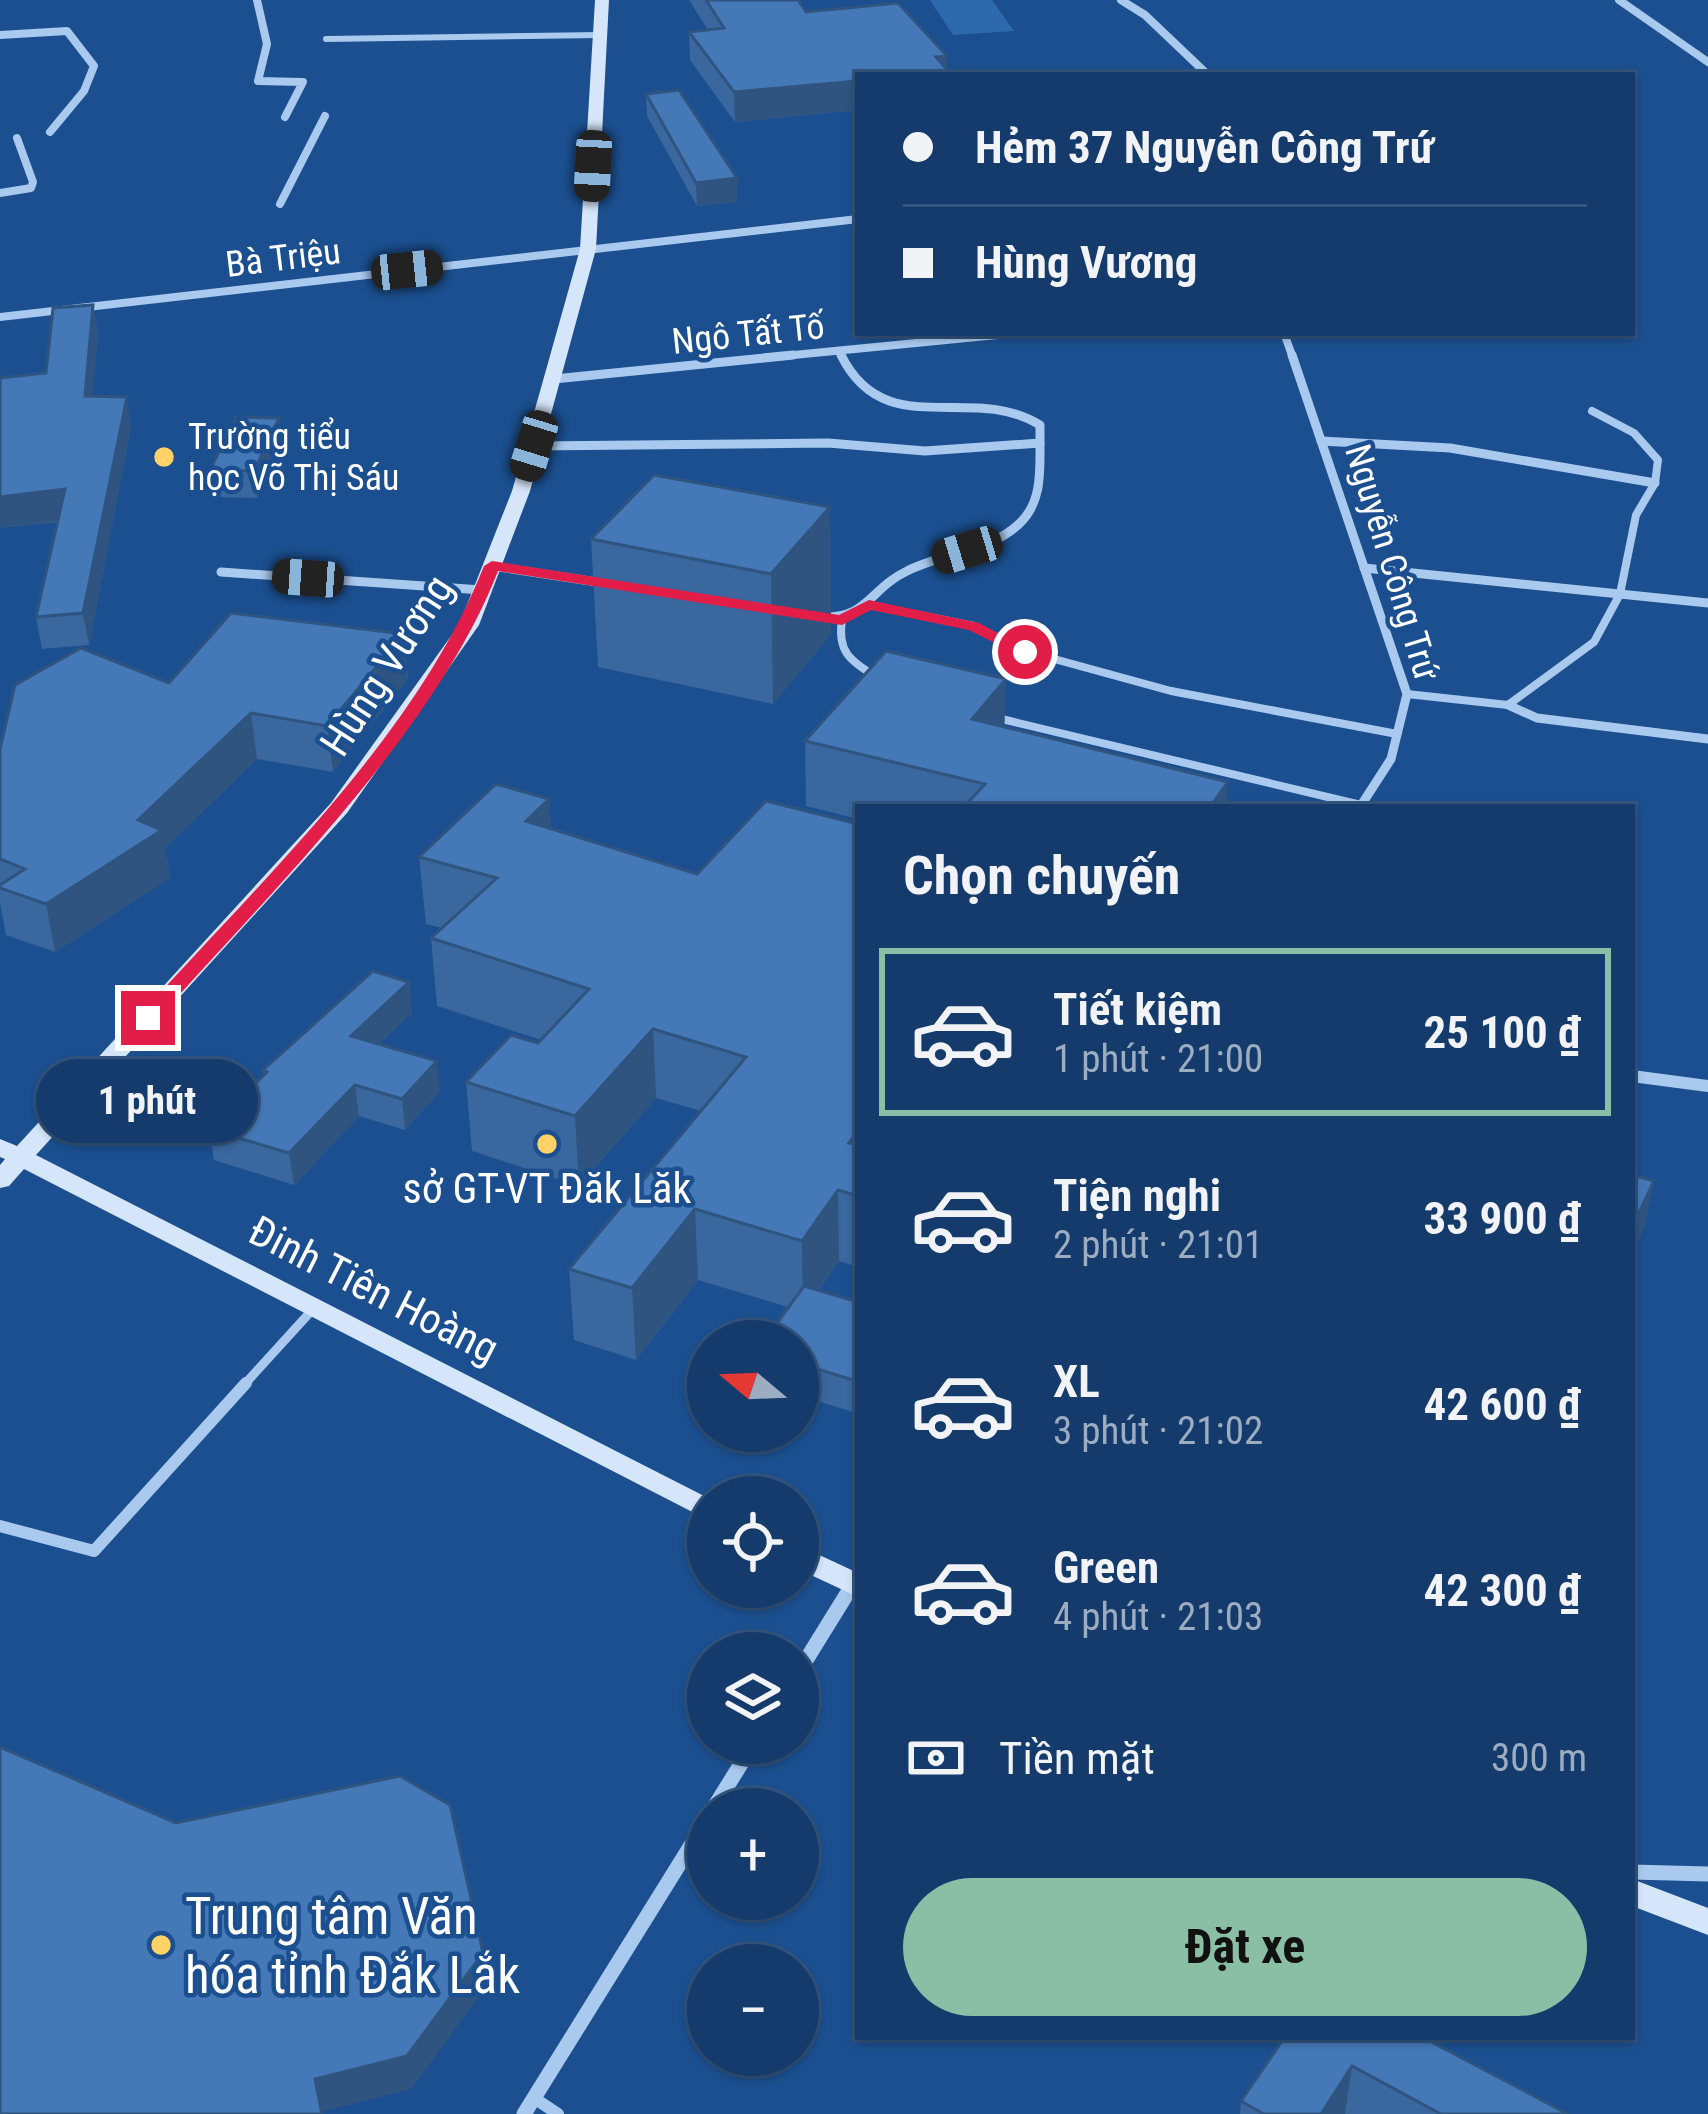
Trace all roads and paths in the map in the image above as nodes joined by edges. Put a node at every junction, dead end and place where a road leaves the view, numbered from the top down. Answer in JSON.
{"nodes":[{"id":1,"x":257,"y":0,"type":"edge"},
{"id":2,"x":602,"y":0,"type":"edge"},
{"id":3,"x":1121,"y":0,"type":"edge"},
{"id":4,"x":1619,"y":0,"type":"edge"},
{"id":5,"x":0,"y":35,"type":"edge"},
{"id":6,"x":600,"y":35,"type":"junction"},
{"id":7,"x":326,"y":39,"type":"dead end"},
{"id":8,"x":1708,"y":62,"type":"edge"},
{"id":9,"x":1205,"y":72,"type":"edge"},
{"id":10,"x":325,"y":116,"type":"dead end"},
{"id":11,"x":285,"y":117,"type":"dead end"},
{"id":12,"x":50,"y":132,"type":"dead end"},
{"id":13,"x":17,"y":138,"type":"dead end"},
{"id":14,"x":0,"y":194,"type":"edge"},
{"id":15,"x":280,"y":204,"type":"dead end"},
{"id":16,"x":855,"y":219,"type":"edge"},
{"id":17,"x":588,"y":250,"type":"junction"},
{"id":18,"x":0,"y":316,"type":"edge"},
{"id":19,"x":989,"y":336,"type":"edge"},
{"id":20,"x":1285,"y":336,"type":"edge"},
{"id":21,"x":839,"y":351,"type":"junction"},
{"id":22,"x":554,"y":379,"type":"junction"},
{"id":23,"x":1592,"y":411,"type":"dead end"},
{"id":24,"x":1321,"y":441,"type":"junction"},
{"id":25,"x":1040,"y":443,"type":"junction"},
{"id":26,"x":534,"y":446,"type":"junction"},
{"id":27,"x":1654,"y":483,"type":"junction"},
{"id":28,"x":492,"y":566,"type":"junction"},
{"id":29,"x":1364,"y":568,"type":"junction"},
{"id":30,"x":221,"y":572,"type":"dead end"},
{"id":31,"x":632,"y":588,"type":"edge"},
{"id":32,"x":482,"y":590,"type":"junction"},
{"id":33,"x":1620,"y":594,"type":"junction"},
{"id":34,"x":1708,"y":603,"type":"edge"},
{"id":35,"x":869,"y":605,"type":"junction"},
{"id":36,"x":795,"y":613,"type":"edge"},
{"id":37,"x":842,"y":620,"type":"junction"},
{"id":38,"x":888,"y":684,"type":"edge"},
{"id":39,"x":1407,"y":694,"type":"junction"},
{"id":40,"x":1508,"y":705,"type":"junction"},
{"id":41,"x":988,"y":716,"type":"edge"},
{"id":42,"x":1397,"y":734,"type":"junction"},
{"id":43,"x":1708,"y":739,"type":"edge"},
{"id":44,"x":1352,"y":804,"type":"edge"},
{"id":45,"x":1361,"y":804,"type":"edge"},
{"id":46,"x":1635,"y":1076,"type":"edge"},
{"id":47,"x":1708,"y":1086,"type":"edge"},
{"id":48,"x":10,"y":1153,"type":"edge"},
{"id":49,"x":0,"y":1180,"type":"edge"},
{"id":50,"x":314,"y":1308,"type":"junction"},
{"id":51,"x":687,"y":1499,"type":"edge"},
{"id":52,"x":0,"y":1526,"type":"edge"},
{"id":53,"x":819,"y":1565,"type":"edge"},
{"id":54,"x":855,"y":1582,"type":"edge"},
{"id":55,"x":855,"y":1584,"type":"edge"},
{"id":56,"x":819,"y":1639,"type":"edge"},
{"id":57,"x":687,"y":1852,"type":"edge"},
{"id":58,"x":1635,"y":1872,"type":"edge"},
{"id":59,"x":1708,"y":1874,"type":"edge"},
{"id":60,"x":1635,"y":1893,"type":"edge"},
{"id":61,"x":1708,"y":1922,"type":"edge"},
{"id":62,"x":529,"y":2106,"type":"edge"},
{"id":63,"x":558,"y":2114,"type":"edge"}],
"edges":[{"from":1,"to":11,"type":"street"},
{"from":2,"to":6,"type":"street","name":"Hùng Vương"},
{"from":3,"to":9,"type":"street"},
{"from":4,"to":8,"type":"street"},
{"from":5,"to":12,"type":"street"},
{"from":6,"to":7,"type":"lane"},
{"from":6,"to":17,"type":"street","name":"Hùng Vương"},
{"from":10,"to":15,"type":"street"},
{"from":13,"to":14,"type":"street"},
{"from":16,"to":17,"type":"street","name":"Bà Triệu"},
{"from":17,"to":18,"type":"street","name":"Bà Triệu"},
{"from":17,"to":22,"type":"street","name":"Hùng Vương"},
{"from":19,"to":21,"type":"street","name":"Ngô Tất Tố"},
{"from":20,"to":24,"type":"street","name":"Nguyễn Công Trứ"},
{"from":21,"to":22,"type":"street","name":"Ngô Tất Tố"},
{"from":21,"to":25,"type":"street"},
{"from":22,"to":26,"type":"street","name":"Hùng Vương"},
{"from":23,"to":27,"type":"lane"},
{"from":24,"to":27,"type":"street"},
{"from":24,"to":29,"type":"street","name":"Nguyễn Công Trứ"},
{"from":25,"to":26,"type":"street"},
{"from":25,"to":35,"type":"street"},
{"from":26,"to":28,"type":"street","name":"Hùng Vương"},
{"from":27,"to":33,"type":"lane"},
{"from":28,"to":31,"type":"street"},
{"from":28,"to":32,"type":"street","name":"Hùng Vương"},
{"from":29,"to":33,"type":"street"},
{"from":29,"to":39,"type":"street","name":"Nguyễn Công Trứ"},
{"from":30,"to":32,"type":"street"},
{"from":32,"to":48,"type":"street","name":"Hùng Vương"},
{"from":33,"to":34,"type":"street"},
{"from":33,"to":40,"type":"lane"},
{"from":35,"to":37,"type":"street"},
{"from":35,"to":42,"type":"lane"},
{"from":36,"to":37,"type":"street"},
{"from":37,"to":38,"type":"lane"},
{"from":39,"to":40,"type":"lane"},
{"from":39,"to":42,"type":"street","name":"Nguyễn Công Trứ"},
{"from":40,"to":43,"type":"street"},
{"from":41,"to":44,"type":"lane"},
{"from":42,"to":45,"type":"street","name":"Nguyễn Công Trứ"},
{"from":46,"to":47,"type":"street"},
{"from":48,"to":49,"type":"street","name":"Hùng Vương"},
{"from":48,"to":50,"type":"street","name":"Đinh Tiên Hoàng"},
{"from":50,"to":51,"type":"street","name":"Đinh Tiên Hoàng"},
{"from":50,"to":52,"type":"lane"},
{"from":53,"to":54,"type":"street"},
{"from":55,"to":56,"type":"street"},
{"from":57,"to":62,"type":"street"},
{"from":58,"to":59,"type":"street"},
{"from":60,"to":61,"type":"street"},
{"from":62,"to":63,"type":"lane"}]}
